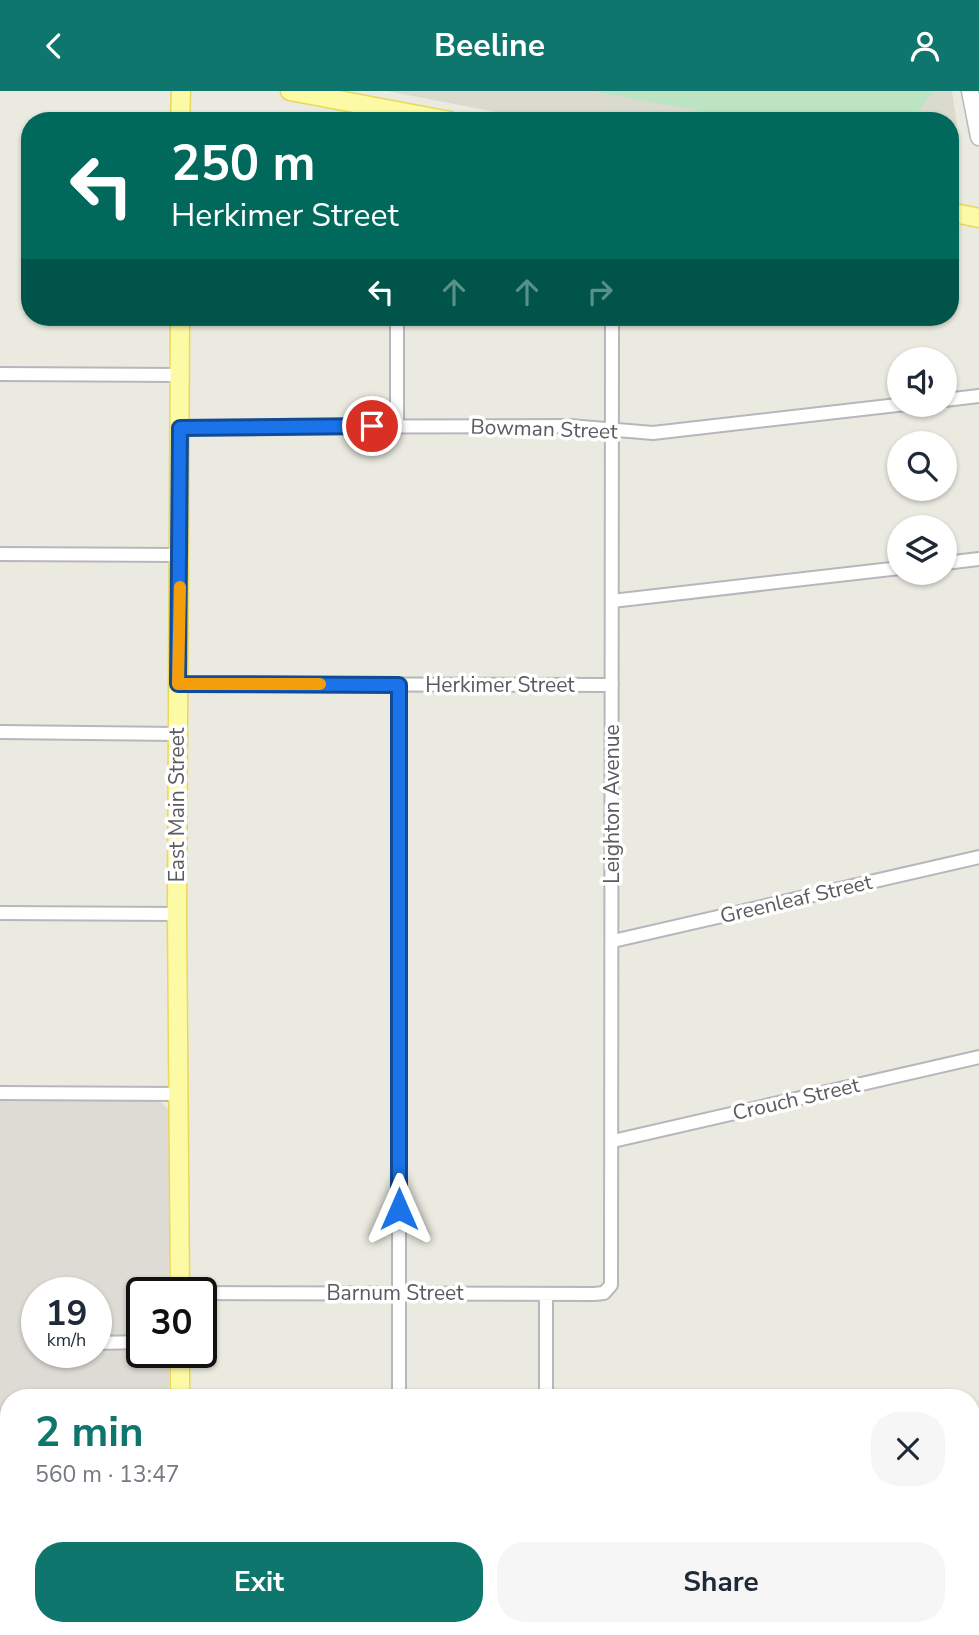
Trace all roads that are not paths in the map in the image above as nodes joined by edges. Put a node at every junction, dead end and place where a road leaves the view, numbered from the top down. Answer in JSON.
{"nodes":[{"id":1,"x":180,"y":91,"type":"edge"},
{"id":2,"x":290,"y":91,"type":"edge"},
{"id":3,"x":970,"y":91,"type":"edge"},
{"id":4,"x":180,"y":112,"type":"edge"},
{"id":5,"x":379,"y":112,"type":"edge"},
{"id":6,"x":979,"y":137,"type":"edge"},
{"id":7,"x":959,"y":214,"type":"edge"},
{"id":8,"x":979,"y":218,"type":"edge"},
{"id":9,"x":180,"y":326,"type":"edge"},
{"id":10,"x":397,"y":326,"type":"edge"},
{"id":11,"x":612,"y":326,"type":"edge"},
{"id":12,"x":0,"y":374,"type":"edge"},
{"id":13,"x":180,"y":375,"type":"junction"},
{"id":14,"x":979,"y":396,"type":"edge"},
{"id":15,"x":957,"y":399,"type":"edge"},
{"id":16,"x":887,"y":406,"type":"edge"},
{"id":17,"x":397,"y":426,"type":"junction"},
{"id":18,"x":180,"y":428,"type":"junction"},
{"id":19,"x":612,"y":431,"type":"junction"},
{"id":20,"x":0,"y":554,"type":"edge"},
{"id":21,"x":180,"y":555,"type":"junction"},
{"id":22,"x":979,"y":559,"type":"edge"},
{"id":23,"x":957,"y":562,"type":"edge"},
{"id":24,"x":887,"y":569,"type":"edge"},
{"id":25,"x":612,"y":601,"type":"junction"},
{"id":26,"x":178,"y":684,"type":"junction"},
{"id":27,"x":399,"y":685,"type":"junction"},
{"id":28,"x":612,"y":685,"type":"junction"},
{"id":29,"x":0,"y":732,"type":"edge"},
{"id":30,"x":177,"y":734,"type":"junction"},
{"id":31,"x":979,"y":857,"type":"edge"},
{"id":32,"x":0,"y":913,"type":"edge"},
{"id":33,"x":177,"y":914,"type":"junction"},
{"id":34,"x":613,"y":941,"type":"junction"},
{"id":35,"x":979,"y":1057,"type":"edge"},
{"id":36,"x":0,"y":1093,"type":"edge"},
{"id":37,"x":177,"y":1094,"type":"junction"},
{"id":38,"x":613,"y":1141,"type":"junction"},
{"id":39,"x":180,"y":1277,"type":"edge"},
{"id":40,"x":608,"y":1290,"type":"joint"},
{"id":41,"x":399,"y":1292,"type":"junction"},
{"id":42,"x":217,"y":1293,"type":"edge"},
{"id":43,"x":546,"y":1294,"type":"junction"},
{"id":44,"x":180,"y":1368,"type":"edge"},
{"id":45,"x":180,"y":1389,"type":"edge"},
{"id":46,"x":399,"y":1389,"type":"edge"},
{"id":47,"x":546,"y":1389,"type":"edge"}],
"edges":[{"from":1,"to":4,"type":"main road"},
{"from":2,"to":5,"type":"main road"},
{"from":3,"to":6,"type":"main road"},
{"from":7,"to":8,"type":"main road"},
{"from":9,"to":13,"type":"main road","name":"East Main Street"},
{"from":10,"to":17,"type":"street"},
{"from":11,"to":19,"type":"street","name":"Leighton Avenue"},
{"from":12,"to":13,"type":"street"},
{"from":13,"to":18,"type":"main road","name":"East Main Street"},
{"from":14,"to":15,"type":"street"},
{"from":16,"to":19,"type":"street","name":"Bowman Street"},
{"from":17,"to":18,"type":"street","name":"Bowman Street"},
{"from":17,"to":19,"type":"street","name":"Bowman Street"},
{"from":18,"to":21,"type":"main road","name":"East Main Street"},
{"from":19,"to":25,"type":"street","name":"Leighton Avenue"},
{"from":20,"to":21,"type":"street"},
{"from":21,"to":26,"type":"main road","name":"East Main Street"},
{"from":22,"to":23,"type":"street"},
{"from":24,"to":25,"type":"street"},
{"from":25,"to":28,"type":"street","name":"Leighton Avenue"},
{"from":26,"to":27,"type":"street","name":"Herkimer Street"},
{"from":26,"to":30,"type":"main road","name":"East Main Street"},
{"from":27,"to":28,"type":"street","name":"Herkimer Street"},
{"from":27,"to":41,"type":"street"},
{"from":28,"to":34,"type":"street","name":"Leighton Avenue"},
{"from":29,"to":30,"type":"street"},
{"from":30,"to":33,"type":"main road","name":"East Main Street"},
{"from":31,"to":34,"type":"street","name":"Greenleaf Street"},
{"from":32,"to":33,"type":"street"},
{"from":33,"to":37,"type":"main road","name":"East Main Street"},
{"from":34,"to":38,"type":"street","name":"Leighton Avenue"},
{"from":35,"to":38,"type":"street","name":"Crouch Street"},
{"from":36,"to":37,"type":"street"},
{"from":37,"to":39,"type":"main road","name":"East Main Street"},
{"from":38,"to":40,"type":"street","name":"Leighton Avenue"},
{"from":40,"to":43,"type":"street","name":"Barnum Street"},
{"from":41,"to":42,"type":"street","name":"Barnum Street"},
{"from":41,"to":43,"type":"street","name":"Barnum Street"},
{"from":41,"to":46,"type":"street"},
{"from":43,"to":47,"type":"street"},
{"from":44,"to":45,"type":"main road"}]}
